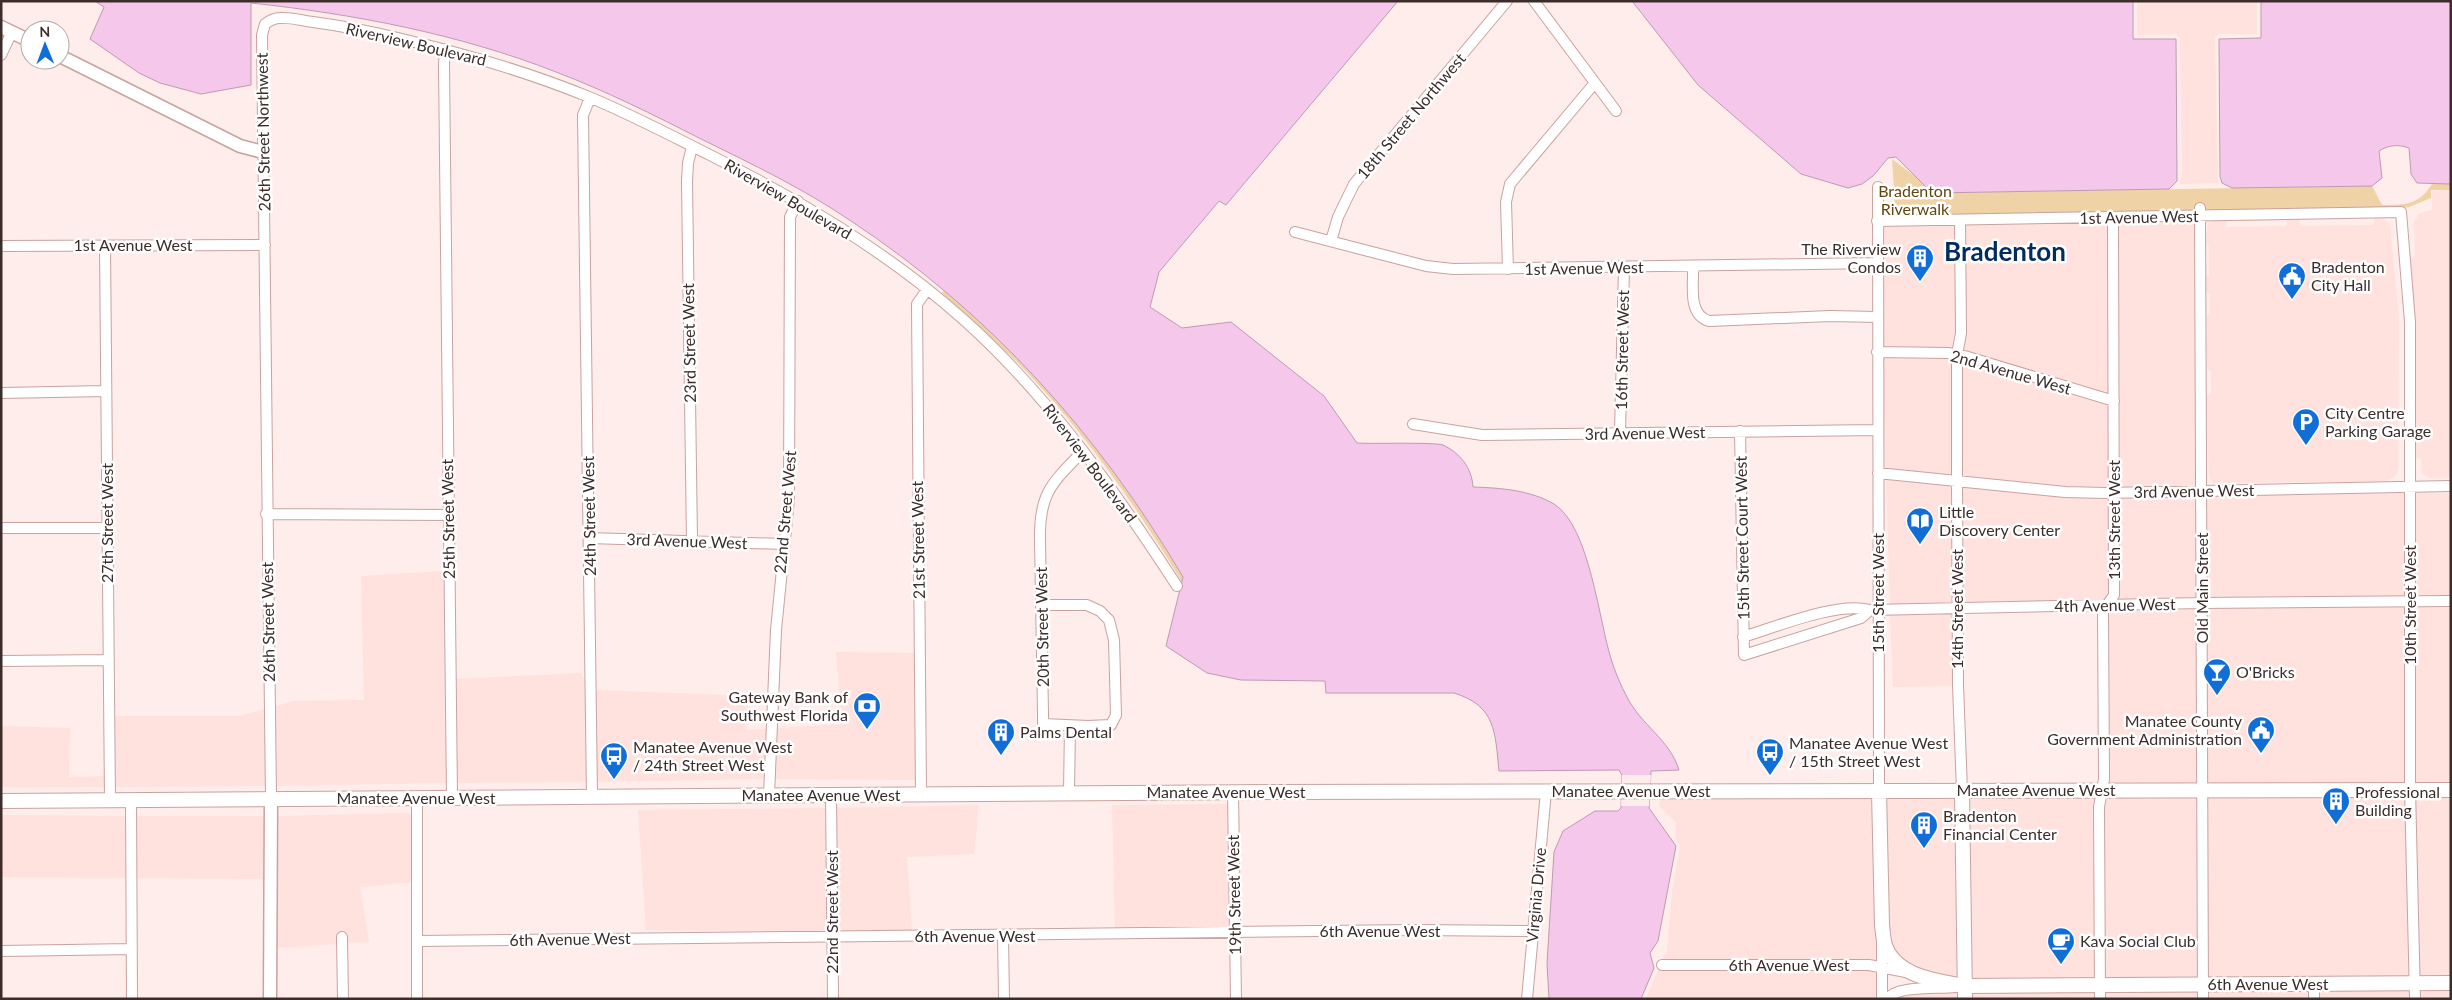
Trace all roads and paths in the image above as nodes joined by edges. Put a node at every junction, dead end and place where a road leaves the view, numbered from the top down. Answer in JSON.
{"nodes":[{"id":1,"x":1507,"y":1,"type":"edge"},
{"id":2,"x":1534,"y":1,"type":"edge"},
{"id":3,"x":269,"y":21,"type":"joint"},
{"id":4,"x":7,"y":30,"type":"edge"},
{"id":5,"x":20,"y":36,"type":"edge"},
{"id":6,"x":445,"y":49,"type":"junction"},
{"id":7,"x":1,"y":55,"type":"edge"},
{"id":8,"x":70,"y":61,"type":"edge"},
{"id":9,"x":1594,"y":84,"type":"junction"},
{"id":10,"x":590,"y":98,"type":"junction"},
{"id":11,"x":1616,"y":111,"type":"dead end"},
{"id":12,"x":692,"y":146,"type":"junction"},
{"id":13,"x":263,"y":152,"type":"junction"},
{"id":14,"x":1878,"y":187,"type":"dead end"},
{"id":15,"x":798,"y":201,"type":"junction"},
{"id":16,"x":2200,"y":212,"type":"junction"},
{"id":17,"x":2400,"y":212,"type":"joint"},
{"id":18,"x":2113,"y":217,"type":"junction"},
{"id":19,"x":1960,"y":220,"type":"junction"},
{"id":20,"x":1877,"y":221,"type":"junction"},
{"id":21,"x":1295,"y":232,"type":"dead end"},
{"id":22,"x":1331,"y":241,"type":"junction"},
{"id":23,"x":265,"y":244,"type":"junction"},
{"id":24,"x":1,"y":246,"type":"edge"},
{"id":25,"x":105,"y":246,"type":"junction"},
{"id":26,"x":1877,"y":263,"type":"junction"},
{"id":27,"x":1693,"y":266,"type":"junction"},
{"id":28,"x":1624,"y":267,"type":"junction"},
{"id":29,"x":1508,"y":269,"type":"junction"},
{"id":30,"x":926,"y":290,"type":"junction"},
{"id":31,"x":1877,"y":317,"type":"junction"},
{"id":32,"x":1877,"y":352,"type":"junction"},
{"id":33,"x":1957,"y":355,"type":"junction"},
{"id":34,"x":106,"y":391,"type":"junction"},
{"id":35,"x":1,"y":393,"type":"edge"},
{"id":36,"x":2114,"y":402,"type":"junction"},
{"id":37,"x":1413,"y":424,"type":"dead end"},
{"id":38,"x":1877,"y":430,"type":"junction"},
{"id":39,"x":1740,"y":431,"type":"junction"},
{"id":40,"x":1620,"y":434,"type":"junction"},
{"id":41,"x":1083,"y":451,"type":"junction"},
{"id":42,"x":1878,"y":473,"type":"junction"},
{"id":43,"x":1957,"y":481,"type":"junction"},
{"id":44,"x":2409,"y":486,"type":"junction"},
{"id":45,"x":2451,"y":486,"type":"edge"},
{"id":46,"x":2203,"y":491,"type":"junction"},
{"id":47,"x":2115,"y":493,"type":"junction"},
{"id":48,"x":266,"y":514,"type":"junction"},
{"id":49,"x":448,"y":515,"type":"junction"},
{"id":50,"x":1,"y":528,"type":"edge"},
{"id":51,"x":107,"y":528,"type":"junction"},
{"id":52,"x":589,"y":538,"type":"junction"},
{"id":53,"x":692,"y":541,"type":"junction"},
{"id":54,"x":784,"y":544,"type":"junction"},
{"id":55,"x":1177,"y":586,"type":"dead end"},
{"id":56,"x":2451,"y":601,"type":"edge"},
{"id":57,"x":2410,"y":602,"type":"junction"},
{"id":58,"x":2201,"y":603,"type":"junction"},
{"id":59,"x":1041,"y":605,"type":"junction"},
{"id":60,"x":2107,"y":606,"type":"junction"},
{"id":61,"x":1957,"y":608,"type":"junction"},
{"id":62,"x":1874,"y":610,"type":"junction"},
{"id":63,"x":1744,"y":646,"type":"junction"},
{"id":64,"x":109,"y":660,"type":"junction"},
{"id":65,"x":1,"y":661,"type":"edge"},
{"id":66,"x":1070,"y":726,"type":"junction"},
{"id":67,"x":2102,"y":789,"type":"junction"},
{"id":68,"x":2410,"y":789,"type":"junction"},
{"id":69,"x":1962,"y":790,"type":"junction"},
{"id":70,"x":2202,"y":790,"type":"junction"},
{"id":71,"x":2451,"y":790,"type":"edge"},
{"id":72,"x":1546,"y":791,"type":"junction"},
{"id":73,"x":1879,"y":791,"type":"junction"},
{"id":74,"x":1233,"y":792,"type":"junction"},
{"id":75,"x":1069,"y":793,"type":"junction"},
{"id":76,"x":831,"y":794,"type":"junction"},
{"id":77,"x":921,"y":794,"type":"junction"},
{"id":78,"x":769,"y":795,"type":"junction"},
{"id":79,"x":592,"y":796,"type":"junction"},
{"id":80,"x":452,"y":797,"type":"junction"},
{"id":81,"x":416,"y":798,"type":"junction"},
{"id":82,"x":271,"y":799,"type":"junction"},
{"id":83,"x":110,"y":800,"type":"junction"},
{"id":84,"x":131,"y":800,"type":"junction"},
{"id":85,"x":1,"y":801,"type":"edge"},
{"id":86,"x":1882,"y":925,"type":"junction"},
{"id":87,"x":1533,"y":931,"type":"junction"},
{"id":88,"x":1234,"y":933,"type":"junction"},
{"id":89,"x":1002,"y":936,"type":"junction"},
{"id":90,"x":342,"y":937,"type":"dead end"},
{"id":91,"x":832,"y":937,"type":"junction"},
{"id":92,"x":417,"y":941,"type":"junction"},
{"id":93,"x":132,"y":950,"type":"junction"},
{"id":94,"x":1,"y":951,"type":"edge"},
{"id":95,"x":1662,"y":965,"type":"dead end"},
{"id":96,"x":1882,"y":968,"type":"junction"},
{"id":97,"x":1915,"y":974,"type":"junction"},
{"id":98,"x":2413,"y":983,"type":"junction"},
{"id":99,"x":2451,"y":983,"type":"edge"},
{"id":100,"x":2314,"y":984,"type":"junction"},
{"id":101,"x":1965,"y":992,"type":"edge"},
{"id":102,"x":2100,"y":992,"type":"edge"},
{"id":103,"x":2203,"y":992,"type":"edge"},
{"id":104,"x":132,"y":999,"type":"edge"},
{"id":105,"x":270,"y":999,"type":"edge"},
{"id":106,"x":343,"y":999,"type":"edge"},
{"id":107,"x":417,"y":999,"type":"edge"},
{"id":108,"x":832,"y":999,"type":"edge"},
{"id":109,"x":1004,"y":999,"type":"edge"},
{"id":110,"x":1236,"y":999,"type":"edge"},
{"id":111,"x":1527,"y":999,"type":"edge"},
{"id":112,"x":1882,"y":999,"type":"edge"},
{"id":113,"x":1887,"y":999,"type":"edge"},
{"id":114,"x":2314,"y":999,"type":"edge"},
{"id":115,"x":2415,"y":999,"type":"edge"}],
"edges":[{"from":1,"to":22,"type":"street","name":"18th Street Northwest"},
{"from":2,"to":9,"type":"street"},
{"from":3,"to":6,"type":"street","name":"Riverview Boulevard"},
{"from":3,"to":13,"type":"street","name":"26th Street Northwest"},
{"from":4,"to":5,"type":"street"},
{"from":4,"to":7,"type":"street"},
{"from":6,"to":10,"type":"street","name":"Riverview Boulevard"},
{"from":6,"to":49,"type":"street","name":"25th Street West"},
{"from":8,"to":13,"type":"street"},
{"from":9,"to":11,"type":"street"},
{"from":9,"to":29,"type":"street"},
{"from":10,"to":12,"type":"street","name":"Riverview Boulevard"},
{"from":10,"to":52,"type":"street","name":"24th Street West"},
{"from":12,"to":15,"type":"street","name":"Riverview Boulevard"},
{"from":12,"to":53,"type":"street","name":"23rd Street West"},
{"from":13,"to":23,"type":"street","name":"26th Street Northwest"},
{"from":14,"to":20,"type":"street","name":"15th Street West"},
{"from":15,"to":30,"type":"street","name":"Riverview Boulevard"},
{"from":15,"to":54,"type":"street","name":"22nd Street West"},
{"from":16,"to":17,"type":"street","name":"1st Avenue West"},
{"from":16,"to":18,"type":"street","name":"1st Avenue West"},
{"from":16,"to":46,"type":"street","name":"Old Main Street"},
{"from":17,"to":44,"type":"street","name":"10th Street West"},
{"from":18,"to":19,"type":"street","name":"1st Avenue West"},
{"from":18,"to":36,"type":"street","name":"13th Street West"},
{"from":19,"to":20,"type":"street","name":"1st Avenue West"},
{"from":19,"to":33,"type":"street","name":"14th Street West"},
{"from":20,"to":26,"type":"street","name":"15th Street West"},
{"from":21,"to":22,"type":"street","name":"1st Avenue West"},
{"from":22,"to":29,"type":"street","name":"1st Avenue West"},
{"from":23,"to":25,"type":"street","name":"1st Avenue West"},
{"from":23,"to":48,"type":"street","name":"26th Street West"},
{"from":24,"to":25,"type":"street","name":"1st Avenue West"},
{"from":25,"to":34,"type":"street","name":"27th Street West"},
{"from":26,"to":27,"type":"street","name":"1st Avenue West"},
{"from":26,"to":31,"type":"street","name":"15th Street West"},
{"from":27,"to":28,"type":"street","name":"1st Avenue West"},
{"from":27,"to":31,"type":"street"},
{"from":28,"to":29,"type":"street","name":"1st Avenue West"},
{"from":28,"to":40,"type":"street","name":"16th Street West"},
{"from":30,"to":41,"type":"street","name":"Riverview Boulevard"},
{"from":30,"to":77,"type":"street","name":"21st Street West"},
{"from":31,"to":32,"type":"street","name":"15th Street West"},
{"from":32,"to":33,"type":"street","name":"2nd Avenue West"},
{"from":32,"to":38,"type":"street","name":"15th Street West"},
{"from":33,"to":36,"type":"street","name":"2nd Avenue West"},
{"from":33,"to":43,"type":"street","name":"14th Street West"},
{"from":34,"to":35,"type":"street"},
{"from":34,"to":51,"type":"street","name":"27th Street West"},
{"from":36,"to":47,"type":"street","name":"13th Street West"},
{"from":37,"to":40,"type":"street","name":"3rd Avenue West"},
{"from":38,"to":39,"type":"street","name":"3rd Avenue West"},
{"from":38,"to":42,"type":"street","name":"15th Street West"},
{"from":39,"to":40,"type":"street","name":"3rd Avenue West"},
{"from":39,"to":63,"type":"street","name":"15th Street Court West"},
{"from":41,"to":55,"type":"street","name":"Riverview Boulevard"},
{"from":41,"to":59,"type":"street","name":"20th Street West"},
{"from":42,"to":43,"type":"street","name":"3rd Avenue West"},
{"from":42,"to":62,"type":"street","name":"15th Street West"},
{"from":43,"to":47,"type":"street","name":"3rd Avenue West"},
{"from":43,"to":61,"type":"street","name":"14th Street West"},
{"from":44,"to":45,"type":"street","name":"3rd Avenue West"},
{"from":44,"to":46,"type":"street","name":"3rd Avenue West"},
{"from":44,"to":57,"type":"street","name":"10th Street West"},
{"from":46,"to":47,"type":"street","name":"3rd Avenue West"},
{"from":46,"to":58,"type":"street","name":"Old Main Street"},
{"from":47,"to":60,"type":"street","name":"13th Street West"},
{"from":48,"to":49,"type":"street"},
{"from":48,"to":82,"type":"street","name":"26th Street West"},
{"from":49,"to":80,"type":"street","name":"25th Street West"},
{"from":50,"to":51,"type":"street"},
{"from":51,"to":64,"type":"street","name":"27th Street West"},
{"from":52,"to":53,"type":"street","name":"3rd Avenue West"},
{"from":52,"to":79,"type":"street","name":"24th Street West"},
{"from":53,"to":54,"type":"street","name":"3rd Avenue West"},
{"from":54,"to":78,"type":"street","name":"22nd Street West"},
{"from":56,"to":57,"type":"street","name":"4th Avenue West"},
{"from":57,"to":58,"type":"street","name":"4th Avenue West"},
{"from":57,"to":68,"type":"street","name":"10th Street West"},
{"from":58,"to":60,"type":"street","name":"4th Avenue West"},
{"from":58,"to":70,"type":"street","name":"Old Main Street"},
{"from":59,"to":66,"type":"street","name":"20th Street West"},
{"from":59,"to":66,"type":"street"},
{"from":60,"to":61,"type":"street","name":"4th Avenue West"},
{"from":60,"to":67,"type":"street","name":"13th Street West"},
{"from":61,"to":62,"type":"street","name":"4th Avenue West"},
{"from":61,"to":69,"type":"street","name":"14th Street West"},
{"from":62,"to":63,"type":"street","name":"4th Avenue West"},
{"from":62,"to":63,"type":"street","name":"4th Avenue West"},
{"from":62,"to":73,"type":"street","name":"15th Street West"},
{"from":64,"to":65,"type":"street"},
{"from":64,"to":83,"type":"street","name":"27th Street West"},
{"from":66,"to":75,"type":"street"},
{"from":67,"to":69,"type":"main road","name":"Manatee Avenue West"},
{"from":67,"to":70,"type":"main road","name":"Manatee Avenue West"},
{"from":67,"to":102,"type":"street","name":"13th Street West"},
{"from":68,"to":70,"type":"main road","name":"Manatee Avenue West"},
{"from":68,"to":71,"type":"main road","name":"Manatee Avenue West"},
{"from":68,"to":98,"type":"street","name":"10th Street West"},
{"from":69,"to":73,"type":"main road","name":"Manatee Avenue West"},
{"from":69,"to":101,"type":"main road","name":"14th Street West"},
{"from":70,"to":103,"type":"street","name":"Old Main Street"},
{"from":72,"to":73,"type":"main road","name":"Manatee Avenue West"},
{"from":72,"to":74,"type":"main road","name":"Manatee Avenue West"},
{"from":72,"to":87,"type":"street","name":"Virginia Drive"},
{"from":73,"to":86,"type":"main road","name":"15th Street West"},
{"from":74,"to":75,"type":"main road","name":"Manatee Avenue West"},
{"from":74,"to":88,"type":"street","name":"19th Street West"},
{"from":75,"to":77,"type":"main road","name":"Manatee Avenue West"},
{"from":76,"to":77,"type":"main road","name":"Manatee Avenue West"},
{"from":76,"to":78,"type":"main road","name":"Manatee Avenue West"},
{"from":76,"to":91,"type":"street","name":"22nd Street West"},
{"from":78,"to":79,"type":"main road","name":"Manatee Avenue West"},
{"from":79,"to":80,"type":"main road","name":"Manatee Avenue West"},
{"from":80,"to":81,"type":"main road","name":"Manatee Avenue West"},
{"from":81,"to":82,"type":"main road","name":"Manatee Avenue West"},
{"from":81,"to":92,"type":"street"},
{"from":82,"to":84,"type":"main road","name":"Manatee Avenue West"},
{"from":82,"to":105,"type":"street","name":"26th Street West"},
{"from":83,"to":84,"type":"main road","name":"Manatee Avenue West"},
{"from":83,"to":85,"type":"main road","name":"Manatee Avenue West"},
{"from":84,"to":93,"type":"street"},
{"from":86,"to":96,"type":"street","name":"15th Street West"},
{"from":86,"to":97,"type":"main road","name":"6th Avenue West"},
{"from":87,"to":88,"type":"street","name":"6th Avenue West"},
{"from":87,"to":111,"type":"street","name":"Virginia Drive"},
{"from":88,"to":89,"type":"street","name":"6th Avenue West"},
{"from":88,"to":110,"type":"street","name":"19th Street West"},
{"from":89,"to":91,"type":"street","name":"6th Avenue West"},
{"from":89,"to":109,"type":"street"},
{"from":90,"to":106,"type":"street"},
{"from":91,"to":92,"type":"street","name":"6th Avenue West"},
{"from":91,"to":108,"type":"street","name":"22nd Street West"},
{"from":92,"to":107,"type":"street"},
{"from":93,"to":94,"type":"street"},
{"from":93,"to":104,"type":"street"},
{"from":95,"to":96,"type":"street","name":"6th Avenue West"},
{"from":96,"to":97,"type":"street","name":"6th Avenue West"},
{"from":96,"to":112,"type":"street","name":"15th Street West"},
{"from":97,"to":101,"type":"main road","name":"6th Avenue West"},
{"from":98,"to":99,"type":"main road","name":"6th Avenue West"},
{"from":98,"to":100,"type":"main road","name":"6th Avenue West"},
{"from":98,"to":115,"type":"street","name":"10th Street West"},
{"from":100,"to":103,"type":"main road","name":"6th Avenue West"},
{"from":100,"to":114,"type":"street"},
{"from":101,"to":102,"type":"main road","name":"6th Avenue West"},
{"from":101,"to":113,"type":"street","name":"6th Avenue West"},
{"from":102,"to":103,"type":"main road","name":"6th Avenue West"}]}
